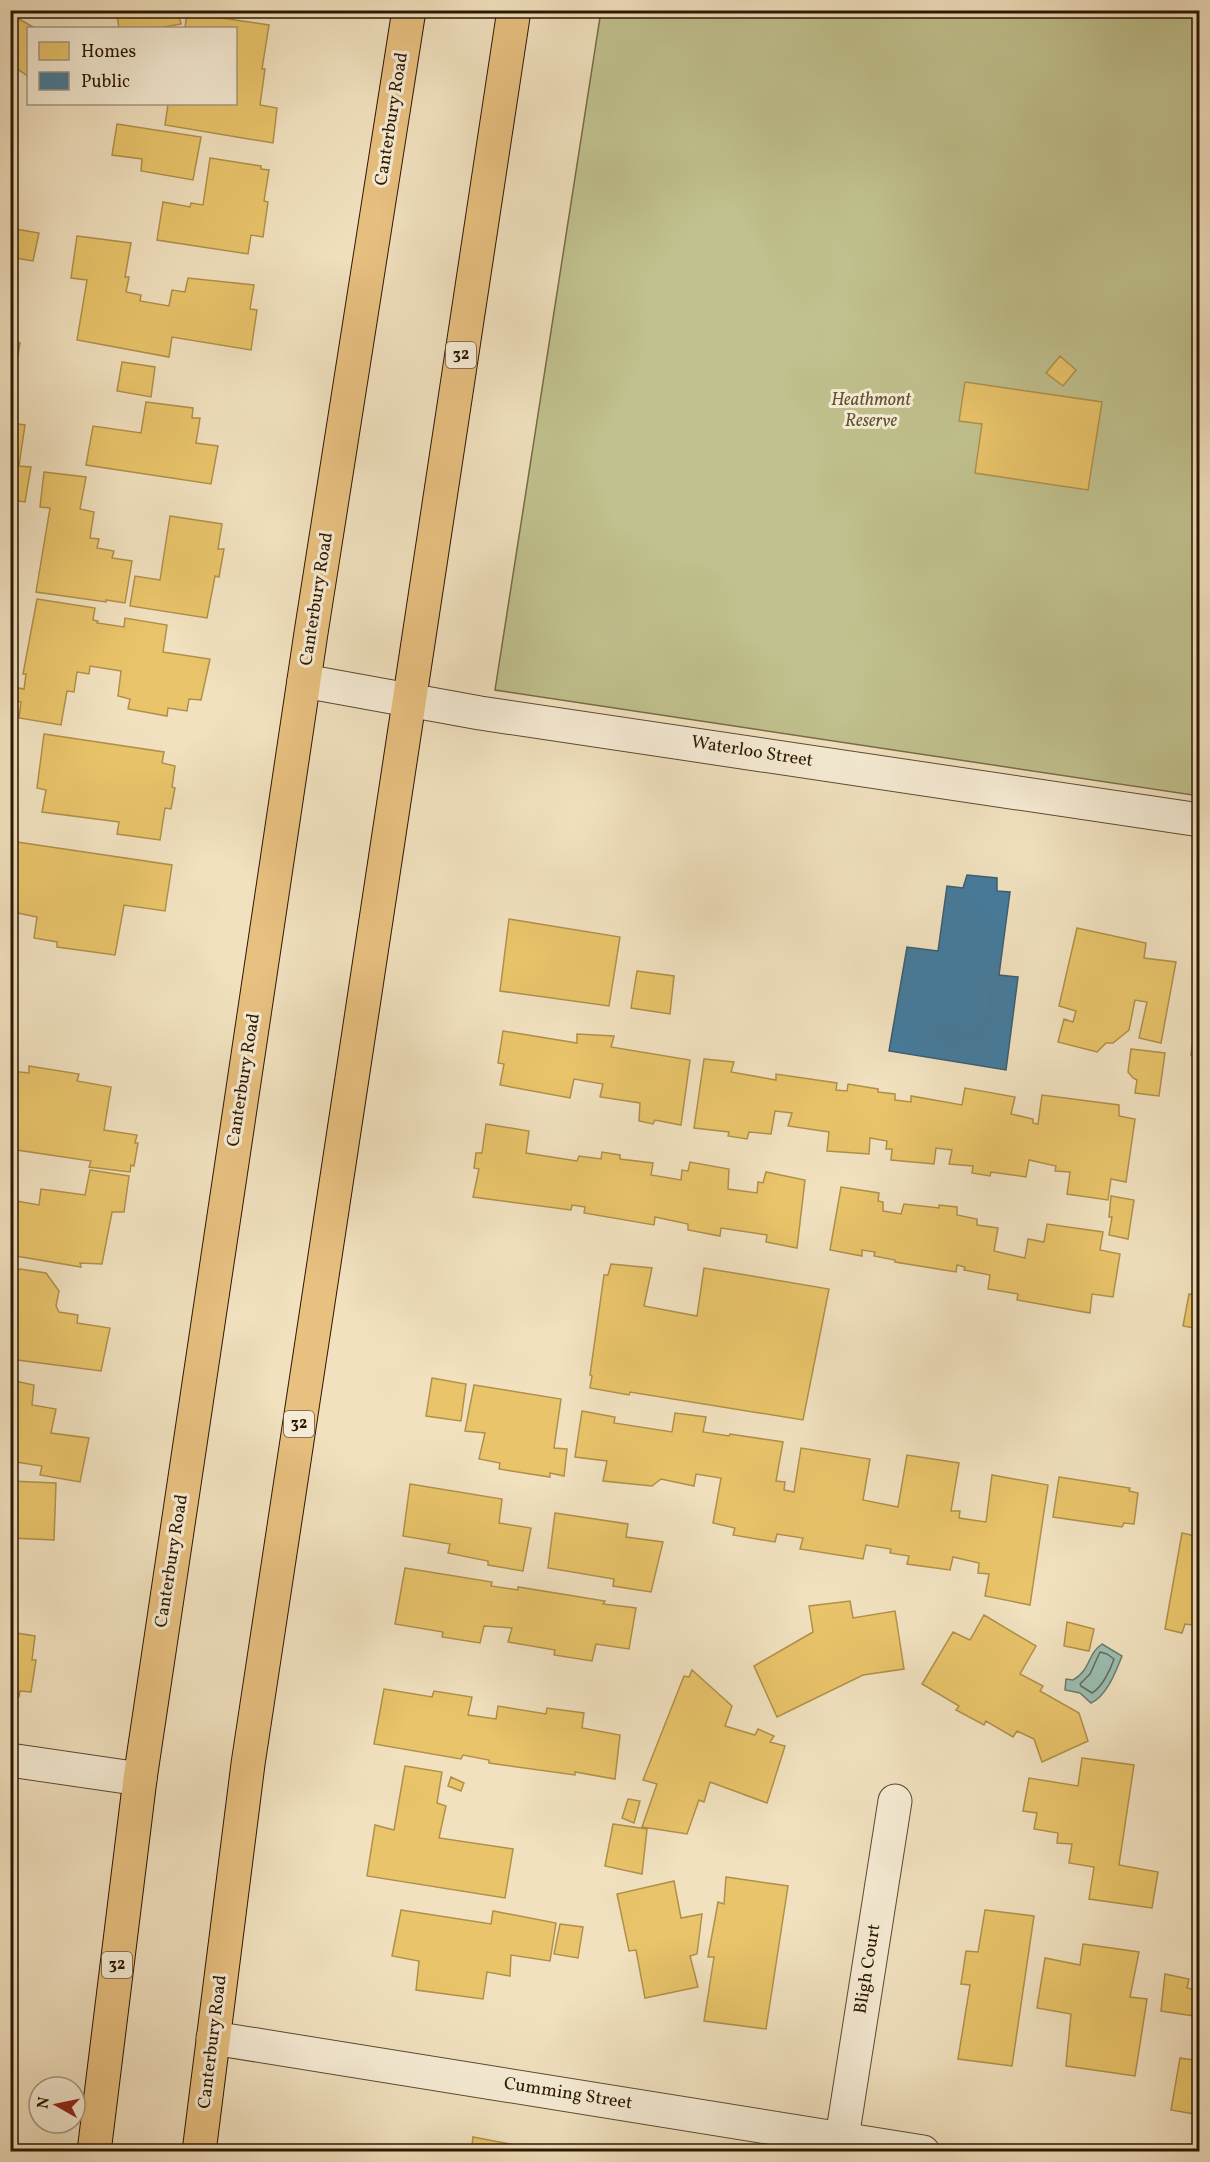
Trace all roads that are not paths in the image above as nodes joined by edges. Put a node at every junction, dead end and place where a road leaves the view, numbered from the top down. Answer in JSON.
{"nodes":[{"id":1,"x":409,"y":10,"type":"edge"},
{"id":2,"x":514,"y":10,"type":"edge"},
{"id":3,"x":304,"y":681,"type":"junction"},
{"id":4,"x":409,"y":699,"type":"junction"},
{"id":5,"x":1200,"y":820,"type":"edge"},
{"id":6,"x":10,"y":1760,"type":"edge"},
{"id":7,"x":140,"y":1779,"type":"junction"},
{"id":8,"x":895,"y":1801,"type":"dead end"},
{"id":9,"x":213,"y":2038,"type":"junction"},
{"id":10,"x":842,"y":2138,"type":"junction"},
{"id":11,"x":94,"y":2151,"type":"edge"},
{"id":12,"x":200,"y":2151,"type":"edge"},
{"id":13,"x":923,"y":2151,"type":"edge"}],
"edges":[{"from":1,"to":3,"type":"main road","name":"Canterbury Road","number":"32"},
{"from":2,"to":4,"type":"main road","name":"Canterbury Road","number":"32"},
{"from":3,"to":4,"type":"street","name":"Waterloo Street"},
{"from":3,"to":7,"type":"main road","name":"Canterbury Road","number":"32"},
{"from":4,"to":5,"type":"street","name":"Waterloo Street"},
{"from":4,"to":9,"type":"main road","name":"Canterbury Road","number":"32"},
{"from":6,"to":7,"type":"street"},
{"from":7,"to":11,"type":"main road","name":"Canterbury Road","number":"32"},
{"from":8,"to":10,"type":"street","name":"Bligh Court"},
{"from":9,"to":10,"type":"street","name":"Cumming Street"},
{"from":9,"to":12,"type":"main road","name":"Canterbury Road","number":"32"},
{"from":10,"to":13,"type":"street","name":"Cumming Street"}]}
